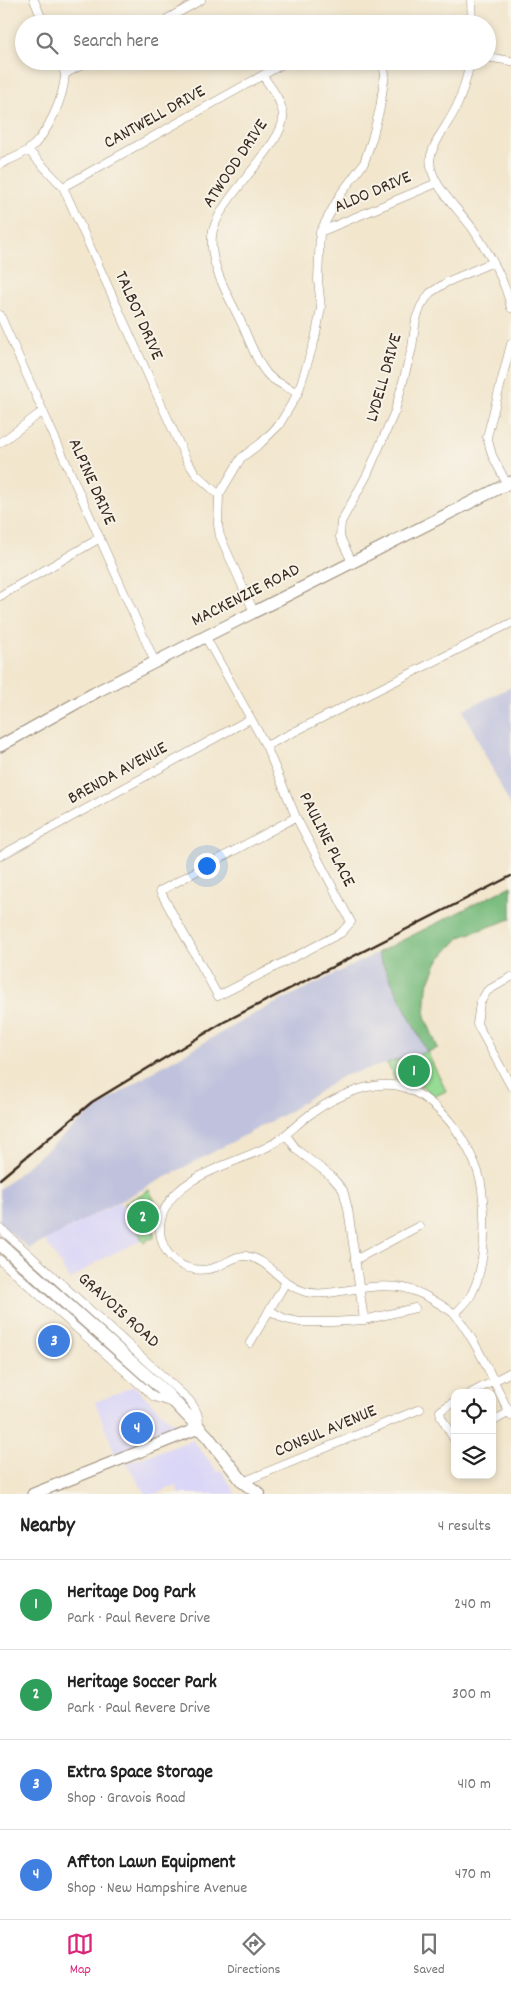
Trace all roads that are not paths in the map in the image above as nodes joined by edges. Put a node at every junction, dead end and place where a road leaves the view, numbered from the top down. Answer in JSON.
{"nodes":[{"id":1,"x":34,"y":0,"type":"edge"},
{"id":2,"x":201,"y":0,"type":"edge"},
{"id":3,"x":471,"y":0,"type":"edge"},
{"id":4,"x":40,"y":15,"type":"edge"},
{"id":5,"x":174,"y":15,"type":"edge"},
{"id":6,"x":472,"y":15,"type":"edge"},
{"id":7,"x":496,"y":58,"type":"edge"},
{"id":8,"x":511,"y":61,"type":"edge"},
{"id":9,"x":63,"y":70,"type":"edge"},
{"id":10,"x":72,"y":70,"type":"edge"},
{"id":11,"x":273,"y":70,"type":"edge"},
{"id":12,"x":384,"y":70,"type":"edge"},
{"id":13,"x":468,"y":70,"type":"edge"},
{"id":14,"x":65,"y":74,"type":"junction"},
{"id":15,"x":263,"y":76,"type":"junction"},
{"id":16,"x":28,"y":150,"type":"junction"},
{"id":17,"x":0,"y":164,"type":"edge"},
{"id":18,"x":437,"y":183,"type":"junction"},
{"id":19,"x":63,"y":187,"type":"junction"},
{"id":20,"x":320,"y":232,"type":"junction"},
{"id":21,"x":493,"y":262,"type":"junction"},
{"id":22,"x":511,"y":308,"type":"edge"},
{"id":23,"x":0,"y":315,"type":"edge"},
{"id":24,"x":511,"y":344,"type":"edge"},
{"id":25,"x":507,"y":372,"type":"edge"},
{"id":26,"x":298,"y":393,"type":"junction"},
{"id":27,"x":43,"y":411,"type":"junction"},
{"id":28,"x":0,"y":444,"type":"edge"},
{"id":29,"x":509,"y":484,"type":"edge"},
{"id":30,"x":219,"y":495,"type":"junction"},
{"id":31,"x":100,"y":538,"type":"junction"},
{"id":32,"x":352,"y":562,"type":"junction"},
{"id":33,"x":0,"y":596,"type":"edge"},
{"id":34,"x":254,"y":612,"type":"junction"},
{"id":35,"x":511,"y":623,"type":"edge"},
{"id":36,"x":205,"y":636,"type":"junction"},
{"id":37,"x":155,"y":662,"type":"junction"},
{"id":38,"x":250,"y":719,"type":"junction"},
{"id":39,"x":0,"y":746,"type":"edge"},
{"id":40,"x":266,"y":746,"type":"junction"},
{"id":41,"x":296,"y":816,"type":"junction"},
{"id":42,"x":0,"y":856,"type":"edge"},
{"id":43,"x":511,"y":977,"type":"edge"},
{"id":44,"x":511,"y":1086,"type":"edge"},
{"id":45,"x":286,"y":1136,"type":"junction"},
{"id":46,"x":419,"y":1226,"type":"dead end"},
{"id":47,"x":0,"y":1228,"type":"edge"},
{"id":48,"x":0,"y":1244,"type":"edge"},
{"id":49,"x":0,"y":1260,"type":"edge"},
{"id":50,"x":355,"y":1260,"type":"junction"},
{"id":51,"x":286,"y":1282,"type":"junction"},
{"id":52,"x":359,"y":1288,"type":"junction"},
{"id":53,"x":416,"y":1308,"type":"dead end"},
{"id":54,"x":269,"y":1310,"type":"junction"},
{"id":55,"x":455,"y":1314,"type":"junction"},
{"id":56,"x":364,"y":1320,"type":"junction"},
{"id":57,"x":250,"y":1342,"type":"dead end"},
{"id":58,"x":511,"y":1372,"type":"edge"},
{"id":59,"x":495,"y":1381,"type":"junction"},
{"id":60,"x":479,"y":1389,"type":"edge"},
{"id":61,"x":177,"y":1404,"type":"junction"},
{"id":62,"x":451,"y":1404,"type":"edge"},
{"id":63,"x":420,"y":1409,"type":"dead end"},
{"id":64,"x":510,"y":1413,"type":"edge"},
{"id":65,"x":496,"y":1420,"type":"edge"},
{"id":66,"x":199,"y":1428,"type":"junction"},
{"id":67,"x":451,"y":1434,"type":"edge"},
{"id":68,"x":244,"y":1488,"type":"edge"},
{"id":69,"x":33,"y":1494,"type":"edge"},
{"id":70,"x":259,"y":1494,"type":"edge"}],
"edges":[{"from":1,"to":4,"type":"street"},
{"from":2,"to":5,"type":"street"},
{"from":3,"to":6,"type":"street"},
{"from":7,"to":8,"type":"street"},
{"from":9,"to":14,"type":"street"},
{"from":10,"to":14,"type":"street"},
{"from":11,"to":15,"type":"street","name":"CANTWELL DRIVE"},
{"from":12,"to":20,"type":"street"},
{"from":13,"to":18,"type":"street"},
{"from":14,"to":16,"type":"street"},
{"from":15,"to":19,"type":"street","name":"CANTWELL DRIVE"},
{"from":15,"to":26,"type":"street","name":"ATWOOD DRIVE"},
{"from":16,"to":17,"type":"street"},
{"from":16,"to":19,"type":"street","name":"TALBOT DRIVE"},
{"from":18,"to":20,"type":"street","name":"ALDO DRIVE"},
{"from":18,"to":21,"type":"street"},
{"from":19,"to":30,"type":"street","name":"TALBOT DRIVE"},
{"from":20,"to":26,"type":"street"},
{"from":21,"to":22,"type":"street"},
{"from":21,"to":32,"type":"street","name":"LYDELL DRIVE"},
{"from":23,"to":27,"type":"street","name":"ALPINE DRIVE"},
{"from":24,"to":25,"type":"street"},
{"from":25,"to":29,"type":"street"},
{"from":26,"to":30,"type":"street"},
{"from":27,"to":28,"type":"street"},
{"from":27,"to":31,"type":"street","name":"ALPINE DRIVE"},
{"from":29,"to":32,"type":"main road","name":"MACKENZIE ROAD"},
{"from":30,"to":34,"type":"street"},
{"from":31,"to":33,"type":"street"},
{"from":31,"to":37,"type":"street","name":"ALPINE DRIVE"},
{"from":32,"to":34,"type":"main road","name":"MACKENZIE ROAD"},
{"from":34,"to":36,"type":"main road","name":"MACKENZIE ROAD"},
{"from":35,"to":40,"type":"street"},
{"from":36,"to":37,"type":"main road","name":"MACKENZIE ROAD"},
{"from":36,"to":38,"type":"street","name":"PAULINE PLACE"},
{"from":37,"to":39,"type":"main road","name":"MACKENZIE ROAD"},
{"from":38,"to":40,"type":"street","name":"PAULINE PLACE"},
{"from":38,"to":42,"type":"street","name":"BRENDA AVENUE"},
{"from":40,"to":41,"type":"street","name":"PAULINE PLACE"},
{"from":41,"to":41,"type":"street","name":"PAULINE PLACE"},
{"from":43,"to":44,"type":"street"},
{"from":45,"to":50,"type":"street"},
{"from":45,"to":51,"type":"street"},
{"from":45,"to":55,"type":"street"},
{"from":46,"to":50,"type":"street"},
{"from":47,"to":66,"type":"street","name":"GRAVOIS ROAD"},
{"from":48,"to":61,"type":"main road","name":"GRAVOIS ROAD"},
{"from":49,"to":61,"type":"street","name":"GRAVOIS ROAD"},
{"from":50,"to":52,"type":"street"},
{"from":51,"to":52,"type":"street"},
{"from":51,"to":54,"type":"street"},
{"from":52,"to":55,"type":"street"},
{"from":52,"to":56,"type":"street"},
{"from":53,"to":56,"type":"street"},
{"from":54,"to":56,"type":"street"},
{"from":54,"to":57,"type":"street"},
{"from":55,"to":59,"type":"street"},
{"from":58,"to":59,"type":"street"},
{"from":59,"to":60,"type":"street"},
{"from":59,"to":64,"type":"street"},
{"from":61,"to":66,"type":"main road","name":"GRAVOIS ROAD"},
{"from":62,"to":67,"type":"street"},
{"from":63,"to":68,"type":"street","name":"CONSUL AVENUE"},
{"from":64,"to":65,"type":"street"},
{"from":66,"to":68,"type":"main road","name":"GRAVOIS ROAD"},
{"from":66,"to":69,"type":"main road"},
{"from":68,"to":70,"type":"main road","name":"GRAVOIS ROAD"}]}
